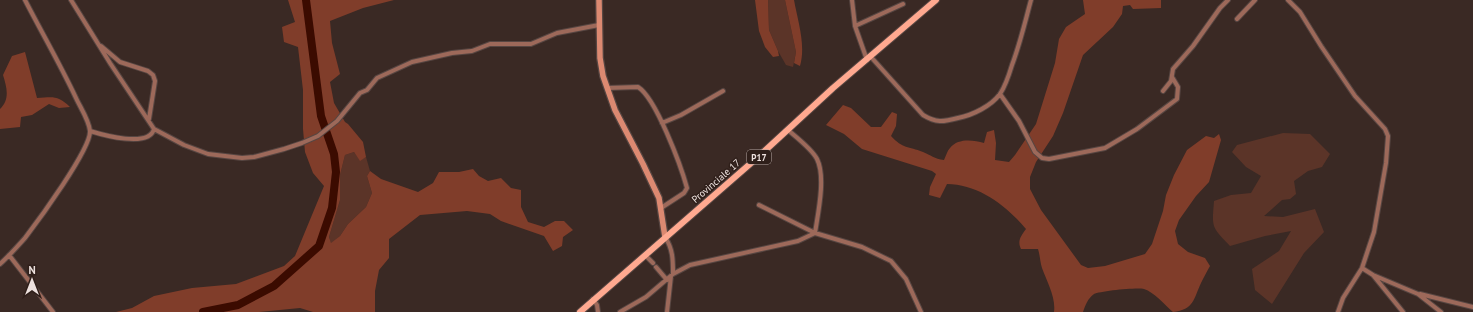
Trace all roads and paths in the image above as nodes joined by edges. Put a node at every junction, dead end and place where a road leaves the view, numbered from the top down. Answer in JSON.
{"nodes":[{"id":1,"x":25,"y":0,"type":"edge"},
{"id":2,"x":71,"y":0,"type":"edge"},
{"id":3,"x":598,"y":0,"type":"edge"},
{"id":4,"x":852,"y":0,"type":"edge"},
{"id":5,"x":936,"y":0,"type":"edge"},
{"id":6,"x":1031,"y":0,"type":"edge"},
{"id":7,"x":1228,"y":0,"type":"edge"},
{"id":8,"x":1255,"y":0,"type":"edge"},
{"id":9,"x":1288,"y":0,"type":"edge"},
{"id":10,"x":903,"y":4,"type":"dead end"},
{"id":11,"x":1237,"y":19,"type":"dead end"},
{"id":12,"x":599,"y":25,"type":"junction"},
{"id":13,"x":854,"y":26,"type":"junction"},
{"id":14,"x":99,"y":45,"type":"junction"},
{"id":15,"x":869,"y":58,"type":"junction"},
{"id":16,"x":1172,"y":77,"type":"junction"},
{"id":17,"x":606,"y":88,"type":"junction"},
{"id":18,"x":1163,"y":90,"type":"dead end"},
{"id":19,"x":723,"y":91,"type":"dead end"},
{"id":20,"x":1000,"y":94,"type":"junction"},
{"id":21,"x":149,"y":119,"type":"junction"},
{"id":22,"x":662,"y":123,"type":"junction"},
{"id":23,"x":154,"y":128,"type":"junction"},
{"id":24,"x":788,"y":130,"type":"junction"},
{"id":25,"x":90,"y":131,"type":"junction"},
{"id":26,"x":759,"y":205,"type":"dead end"},
{"id":27,"x":661,"y":208,"type":"junction"},
{"id":28,"x":815,"y":232,"type":"junction"},
{"id":29,"x":665,"y":237,"type":"junction"},
{"id":30,"x":9,"y":255,"type":"junction"},
{"id":31,"x":645,"y":255,"type":"junction"},
{"id":32,"x":652,"y":263,"type":"dead end"},
{"id":33,"x":0,"y":264,"type":"edge"},
{"id":34,"x":656,"y":267,"type":"dead end"},
{"id":35,"x":1362,"y":268,"type":"junction"},
{"id":36,"x":672,"y":275,"type":"junction"},
{"id":37,"x":1373,"y":275,"type":"junction"},
{"id":38,"x":667,"y":280,"type":"junction"},
{"id":39,"x":1418,"y":294,"type":"junction"},
{"id":40,"x":593,"y":300,"type":"junction"},
{"id":41,"x":1473,"y":307,"type":"edge"},
{"id":42,"x":53,"y":312,"type":"edge"},
{"id":43,"x":580,"y":312,"type":"edge"},
{"id":44,"x":598,"y":312,"type":"edge"},
{"id":45,"x":620,"y":312,"type":"edge"},
{"id":46,"x":667,"y":312,"type":"edge"},
{"id":47,"x":921,"y":312,"type":"edge"},
{"id":48,"x":1338,"y":312,"type":"edge"},
{"id":49,"x":1403,"y":312,"type":"edge"},
{"id":50,"x":1441,"y":312,"type":"edge"}],
"edges":[{"from":1,"to":25,"type":"street"},
{"from":2,"to":14,"type":"street"},
{"from":3,"to":12,"type":"street"},
{"from":4,"to":13,"type":"street"},
{"from":5,"to":15,"type":"main road","name":"Provinciale 17","number":"P17"},
{"from":6,"to":20,"type":"street"},
{"from":7,"to":16,"type":"street"},
{"from":8,"to":11,"type":"street"},
{"from":9,"to":35,"type":"street"},
{"from":10,"to":13,"type":"street"},
{"from":12,"to":17,"type":"street"},
{"from":12,"to":23,"type":"street"},
{"from":13,"to":15,"type":"street"},
{"from":14,"to":21,"type":"street"},
{"from":14,"to":21,"type":"street"},
{"from":15,"to":20,"type":"street"},
{"from":15,"to":24,"type":"main road","name":"Provinciale 17","number":"P17"},
{"from":16,"to":18,"type":"street"},
{"from":16,"to":20,"type":"street"},
{"from":17,"to":22,"type":"street"},
{"from":17,"to":27,"type":"street"},
{"from":19,"to":22,"type":"street"},
{"from":21,"to":23,"type":"street"},
{"from":22,"to":27,"type":"street"},
{"from":23,"to":25,"type":"street"},
{"from":24,"to":28,"type":"street"},
{"from":24,"to":29,"type":"main road","name":"Provinciale 17","number":"P17"},
{"from":25,"to":30,"type":"street"},
{"from":26,"to":28,"type":"street"},
{"from":27,"to":29,"type":"street"},
{"from":28,"to":36,"type":"street"},
{"from":28,"to":47,"type":"street"},
{"from":29,"to":31,"type":"main road","name":"Provinciale 17","number":"P17"},
{"from":29,"to":36,"type":"street"},
{"from":30,"to":33,"type":"street"},
{"from":30,"to":42,"type":"street"},
{"from":31,"to":32,"type":"street"},
{"from":31,"to":40,"type":"main road","name":"Provinciale 17","number":"P17"},
{"from":34,"to":38,"type":"street"},
{"from":35,"to":37,"type":"street"},
{"from":35,"to":48,"type":"street"},
{"from":36,"to":38,"type":"street"},
{"from":36,"to":46,"type":"street"},
{"from":37,"to":39,"type":"street"},
{"from":37,"to":49,"type":"street"},
{"from":38,"to":45,"type":"street"},
{"from":39,"to":41,"type":"street"},
{"from":39,"to":50,"type":"street"},
{"from":40,"to":43,"type":"main road","name":"Provinciale 17","number":"P17"},
{"from":40,"to":44,"type":"street"}]}
